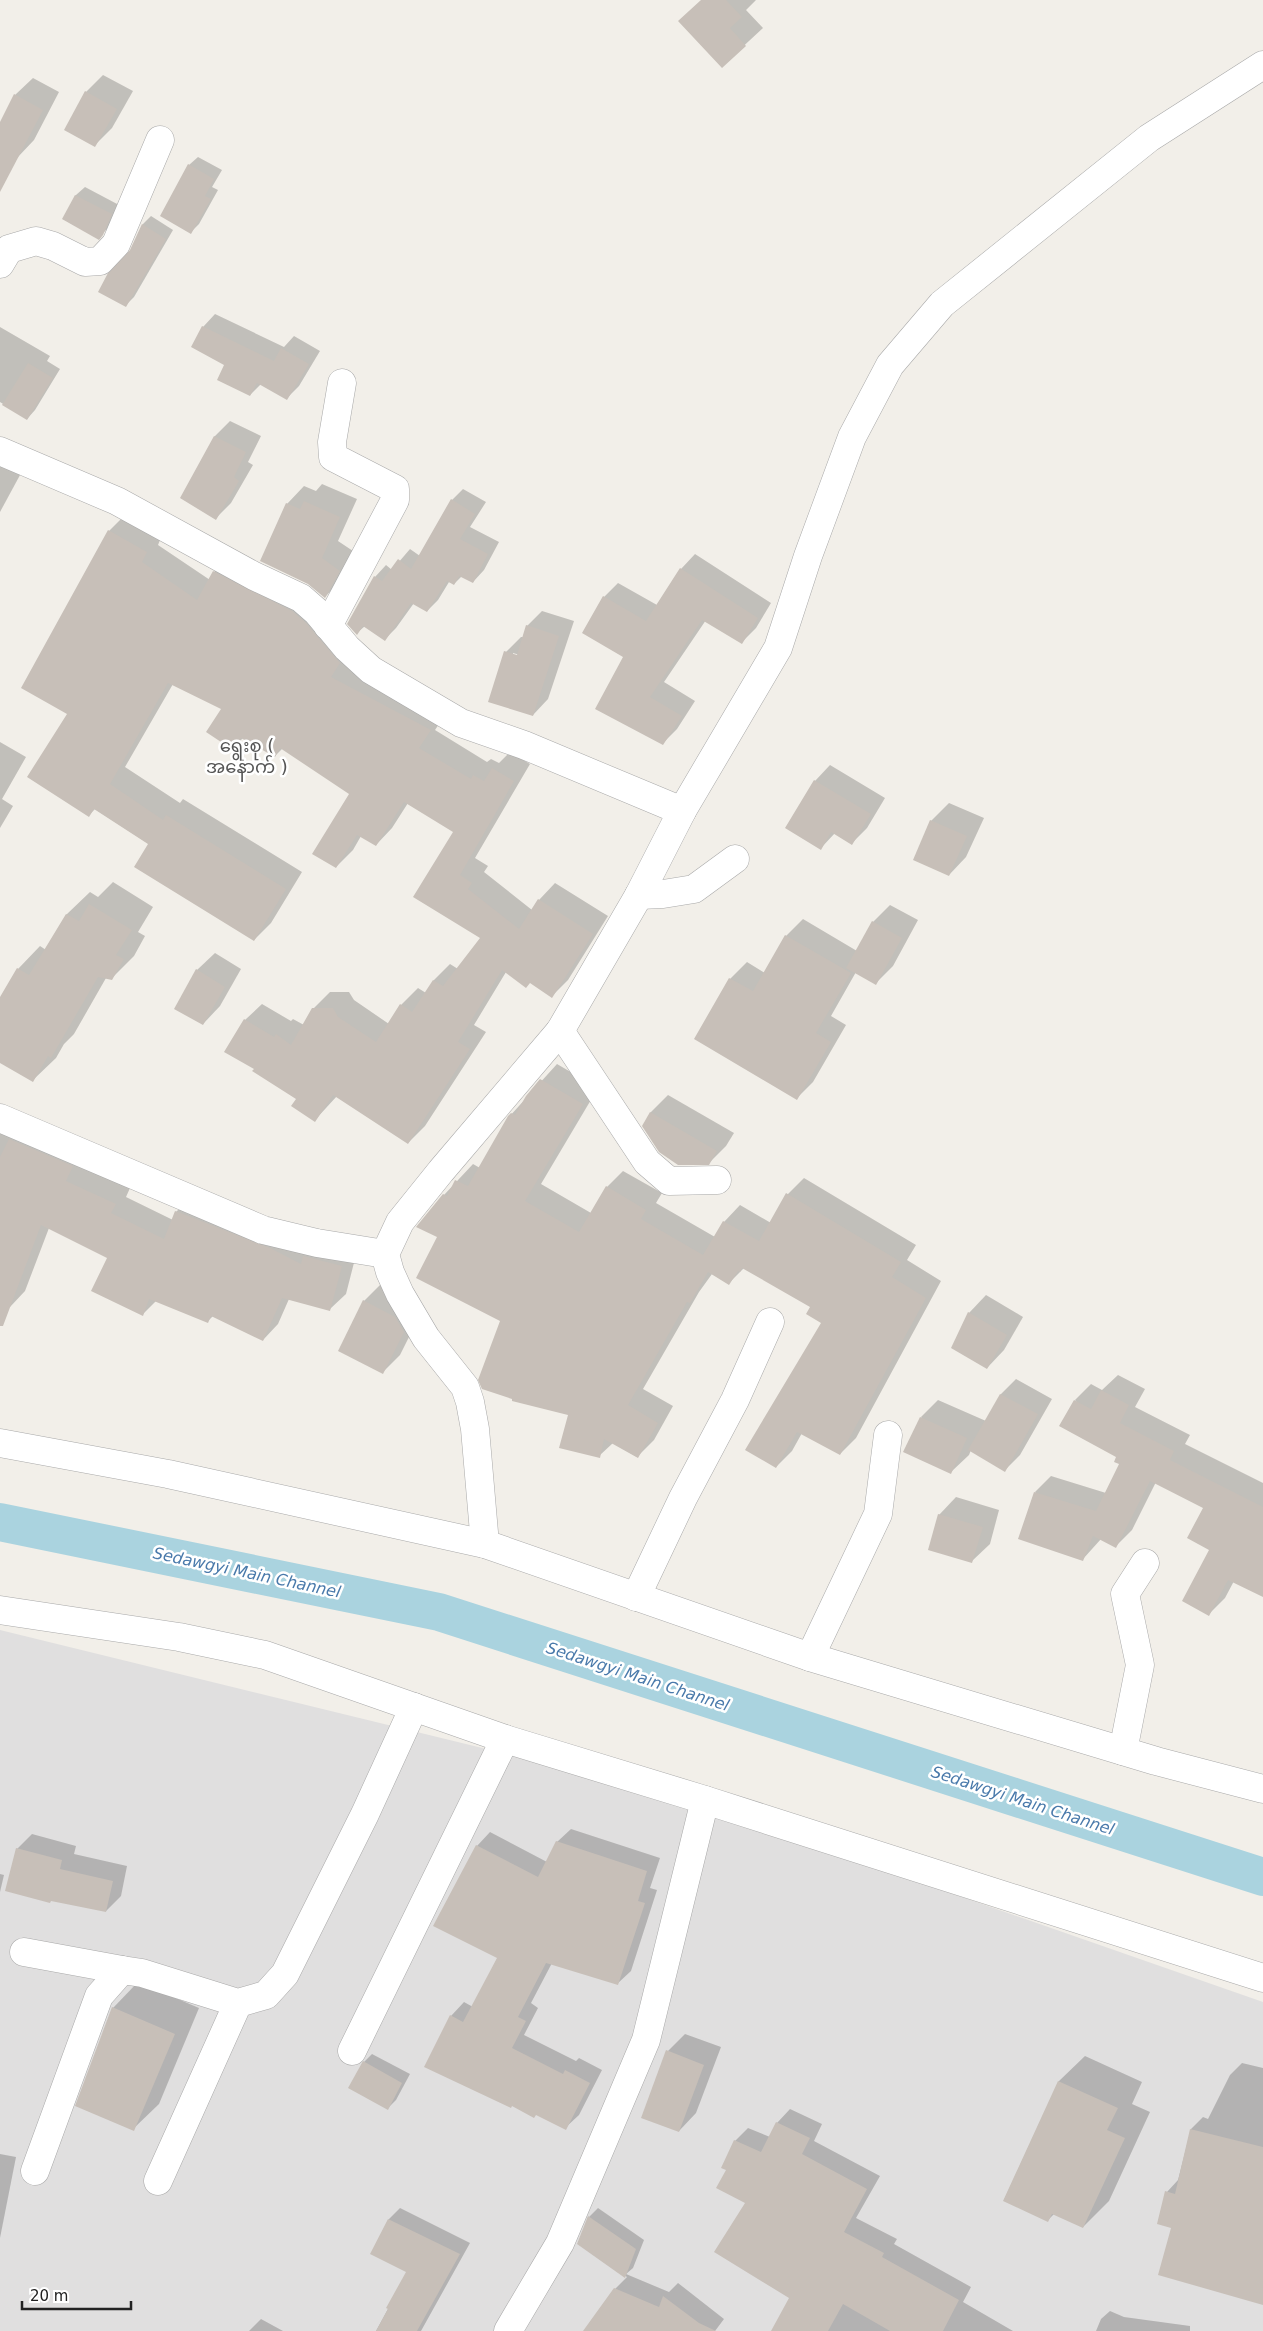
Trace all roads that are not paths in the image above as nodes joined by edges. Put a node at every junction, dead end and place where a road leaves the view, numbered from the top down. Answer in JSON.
{"nodes":[{"id":1,"x":1263,"y":65,"type":"edge"},
{"id":2,"x":160,"y":140,"type":"dead end"},
{"id":3,"x":0,"y":264,"type":"edge"},
{"id":4,"x":342,"y":383,"type":"dead end"},
{"id":5,"x":0,"y":451,"type":"edge"},
{"id":6,"x":328,"y":626,"type":"junction"},
{"id":7,"x":682,"y":811,"type":"junction"},
{"id":8,"x":735,"y":859,"type":"dead end"},
{"id":9,"x":639,"y":895,"type":"junction"},
{"id":10,"x":560,"y":1031,"type":"junction"},
{"id":11,"x":0,"y":1118,"type":"edge"},
{"id":12,"x":717,"y":1180,"type":"dead end"},
{"id":13,"x":385,"y":1254,"type":"junction"},
{"id":14,"x":770,"y":1322,"type":"dead end"},
{"id":15,"x":888,"y":1435,"type":"dead end"},
{"id":16,"x":0,"y":1443,"type":"edge"},
{"id":17,"x":485,"y":1544,"type":"junction"},
{"id":18,"x":1145,"y":1563,"type":"dead end"},
{"id":19,"x":636,"y":1597,"type":"junction"},
{"id":20,"x":0,"y":1610,"type":"edge"},
{"id":21,"x":810,"y":1657,"type":"junction"},
{"id":22,"x":414,"y":1706,"type":"junction"},
{"id":23,"x":505,"y":1739,"type":"junction"},
{"id":24,"x":1123,"y":1751,"type":"junction"},
{"id":25,"x":1263,"y":1789,"type":"edge"},
{"id":26,"x":705,"y":1800,"type":"junction"},
{"id":27,"x":24,"y":1952,"type":"dead end"},
{"id":28,"x":122,"y":1970,"type":"junction"},
{"id":29,"x":1263,"y":1978,"type":"edge"},
{"id":30,"x":238,"y":2003,"type":"junction"},
{"id":31,"x":352,"y":2051,"type":"dead end"},
{"id":32,"x":35,"y":2171,"type":"dead end"},
{"id":33,"x":158,"y":2181,"type":"dead end"},
{"id":34,"x":508,"y":2331,"type":"edge"}],
"edges":[{"from":1,"to":7,"type":"street"},
{"from":2,"to":3,"type":"street"},
{"from":4,"to":6,"type":"street"},
{"from":5,"to":6,"type":"street"},
{"from":6,"to":7,"type":"street"},
{"from":7,"to":9,"type":"street"},
{"from":8,"to":9,"type":"street"},
{"from":9,"to":10,"type":"street"},
{"from":10,"to":12,"type":"street"},
{"from":10,"to":13,"type":"street"},
{"from":11,"to":13,"type":"street"},
{"from":13,"to":17,"type":"street"},
{"from":14,"to":19,"type":"street"},
{"from":15,"to":21,"type":"street"},
{"from":16,"to":17,"type":"street"},
{"from":17,"to":19,"type":"street"},
{"from":18,"to":24,"type":"street"},
{"from":19,"to":21,"type":"street"},
{"from":20,"to":22,"type":"street"},
{"from":21,"to":24,"type":"street"},
{"from":22,"to":23,"type":"street"},
{"from":22,"to":30,"type":"street"},
{"from":23,"to":26,"type":"street"},
{"from":23,"to":31,"type":"street"},
{"from":24,"to":25,"type":"street"},
{"from":26,"to":29,"type":"street"},
{"from":26,"to":34,"type":"street"},
{"from":27,"to":28,"type":"street"},
{"from":28,"to":30,"type":"street"},
{"from":28,"to":32,"type":"street"},
{"from":30,"to":33,"type":"street"}]}
